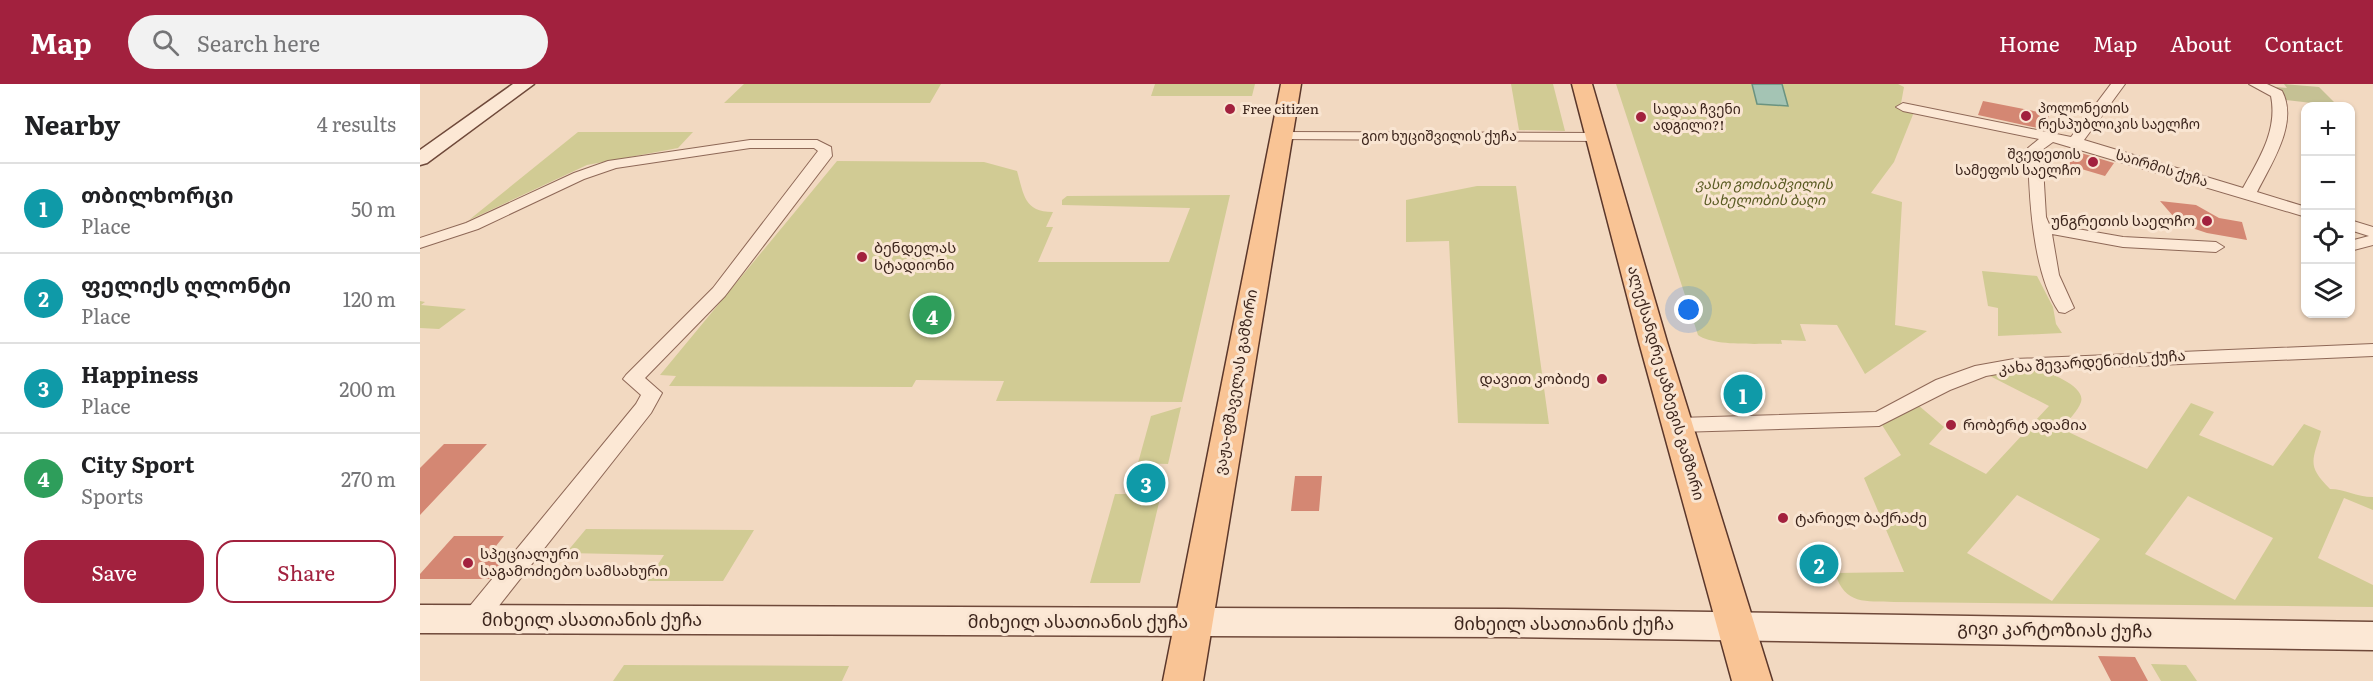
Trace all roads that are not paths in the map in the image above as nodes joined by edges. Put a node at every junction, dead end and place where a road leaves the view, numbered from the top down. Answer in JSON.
{"nodes":[{"id":1,"x":525,"y":84,"type":"edge"},
{"id":2,"x":1291,"y":84,"type":"edge"},
{"id":3,"x":1582,"y":84,"type":"edge"},
{"id":4,"x":2118,"y":84,"type":"edge"},
{"id":5,"x":2261,"y":84,"type":"edge"},
{"id":6,"x":1903,"y":107,"type":"dead end"},
{"id":7,"x":1282,"y":136,"type":"junction"},
{"id":8,"x":1597,"y":137,"type":"junction"},
{"id":9,"x":2051,"y":137,"type":"junction"},
{"id":10,"x":2075,"y":142,"type":"junction"},
{"id":11,"x":420,"y":159,"type":"edge"},
{"id":12,"x":2248,"y":194,"type":"junction"},
{"id":13,"x":2301,"y":210,"type":"edge"},
{"id":14,"x":2355,"y":227,"type":"edge"},
{"id":15,"x":2043,"y":228,"type":"junction"},
{"id":16,"x":2373,"y":232,"type":"edge"},
{"id":17,"x":2373,"y":240,"type":"edge"},
{"id":18,"x":420,"y":243,"type":"edge"},
{"id":19,"x":2355,"y":245,"type":"edge"},
{"id":20,"x":2216,"y":246,"type":"dead end"},
{"id":21,"x":2065,"y":308,"type":"dead end"},
{"id":22,"x":2373,"y":350,"type":"edge"},
{"id":23,"x":1678,"y":425,"type":"junction"},
{"id":24,"x":420,"y":619,"type":"edge"},
{"id":25,"x":474,"y":619,"type":"junction"},
{"id":26,"x":1193,"y":623,"type":"junction"},
{"id":27,"x":1737,"y":626,"type":"junction"},
{"id":28,"x":2373,"y":636,"type":"edge"},
{"id":29,"x":1183,"y":681,"type":"edge"},
{"id":30,"x":1752,"y":681,"type":"edge"}],
"edges":[{"from":1,"to":11,"type":"main road"},
{"from":2,"to":7,"type":"main road","name":"ვაჟა-ფშაველას გამზირი"},
{"from":3,"to":8,"type":"main road","name":"ალექსანდრე ყაზბეგის გამზირი"},
{"from":4,"to":10,"type":"street"},
{"from":5,"to":12,"type":"street"},
{"from":6,"to":9,"type":"street","name":"საირმის ქუჩა"},
{"from":7,"to":8,"type":"street","name":"გიო ხუციშვილის ქუჩა"},
{"from":7,"to":26,"type":"main road","name":"ვაჟა-ფშაველას გამზირი"},
{"from":8,"to":23,"type":"main road","name":"ალექსანდრე ყაზბეგის გამზირი"},
{"from":9,"to":10,"type":"street","name":"საირმის ქუჩა"},
{"from":9,"to":15,"type":"street"},
{"from":10,"to":12,"type":"street","name":"საირმის ქუჩა"},
{"from":12,"to":13,"type":"street","name":"საირმის ქუჩა"},
{"from":14,"to":16,"type":"street"},
{"from":15,"to":20,"type":"street"},
{"from":15,"to":21,"type":"street"},
{"from":17,"to":19,"type":"street"},
{"from":18,"to":25,"type":"street"},
{"from":22,"to":23,"type":"street","name":"კახა შევარდენიძის ქუჩა"},
{"from":23,"to":27,"type":"main road","name":"ალექსანდრე ყაზბეგის გამზირი"},
{"from":24,"to":25,"type":"main road","name":"მიხეილ ასათიანის ქუჩა"},
{"from":25,"to":26,"type":"main road","name":"მიხეილ ასათიანის ქუჩა"},
{"from":26,"to":27,"type":"main road","name":"მიხეილ ასათიანის ქუჩა"},
{"from":26,"to":29,"type":"main road","name":"ვაჟა-ფშაველას გამზირი"},
{"from":27,"to":28,"type":"main road","name":"გივი კარტოზიას ქუჩა"},
{"from":27,"to":30,"type":"main road","name":"ალექსანდრე ყაზბეგის გამზირი"}]}
